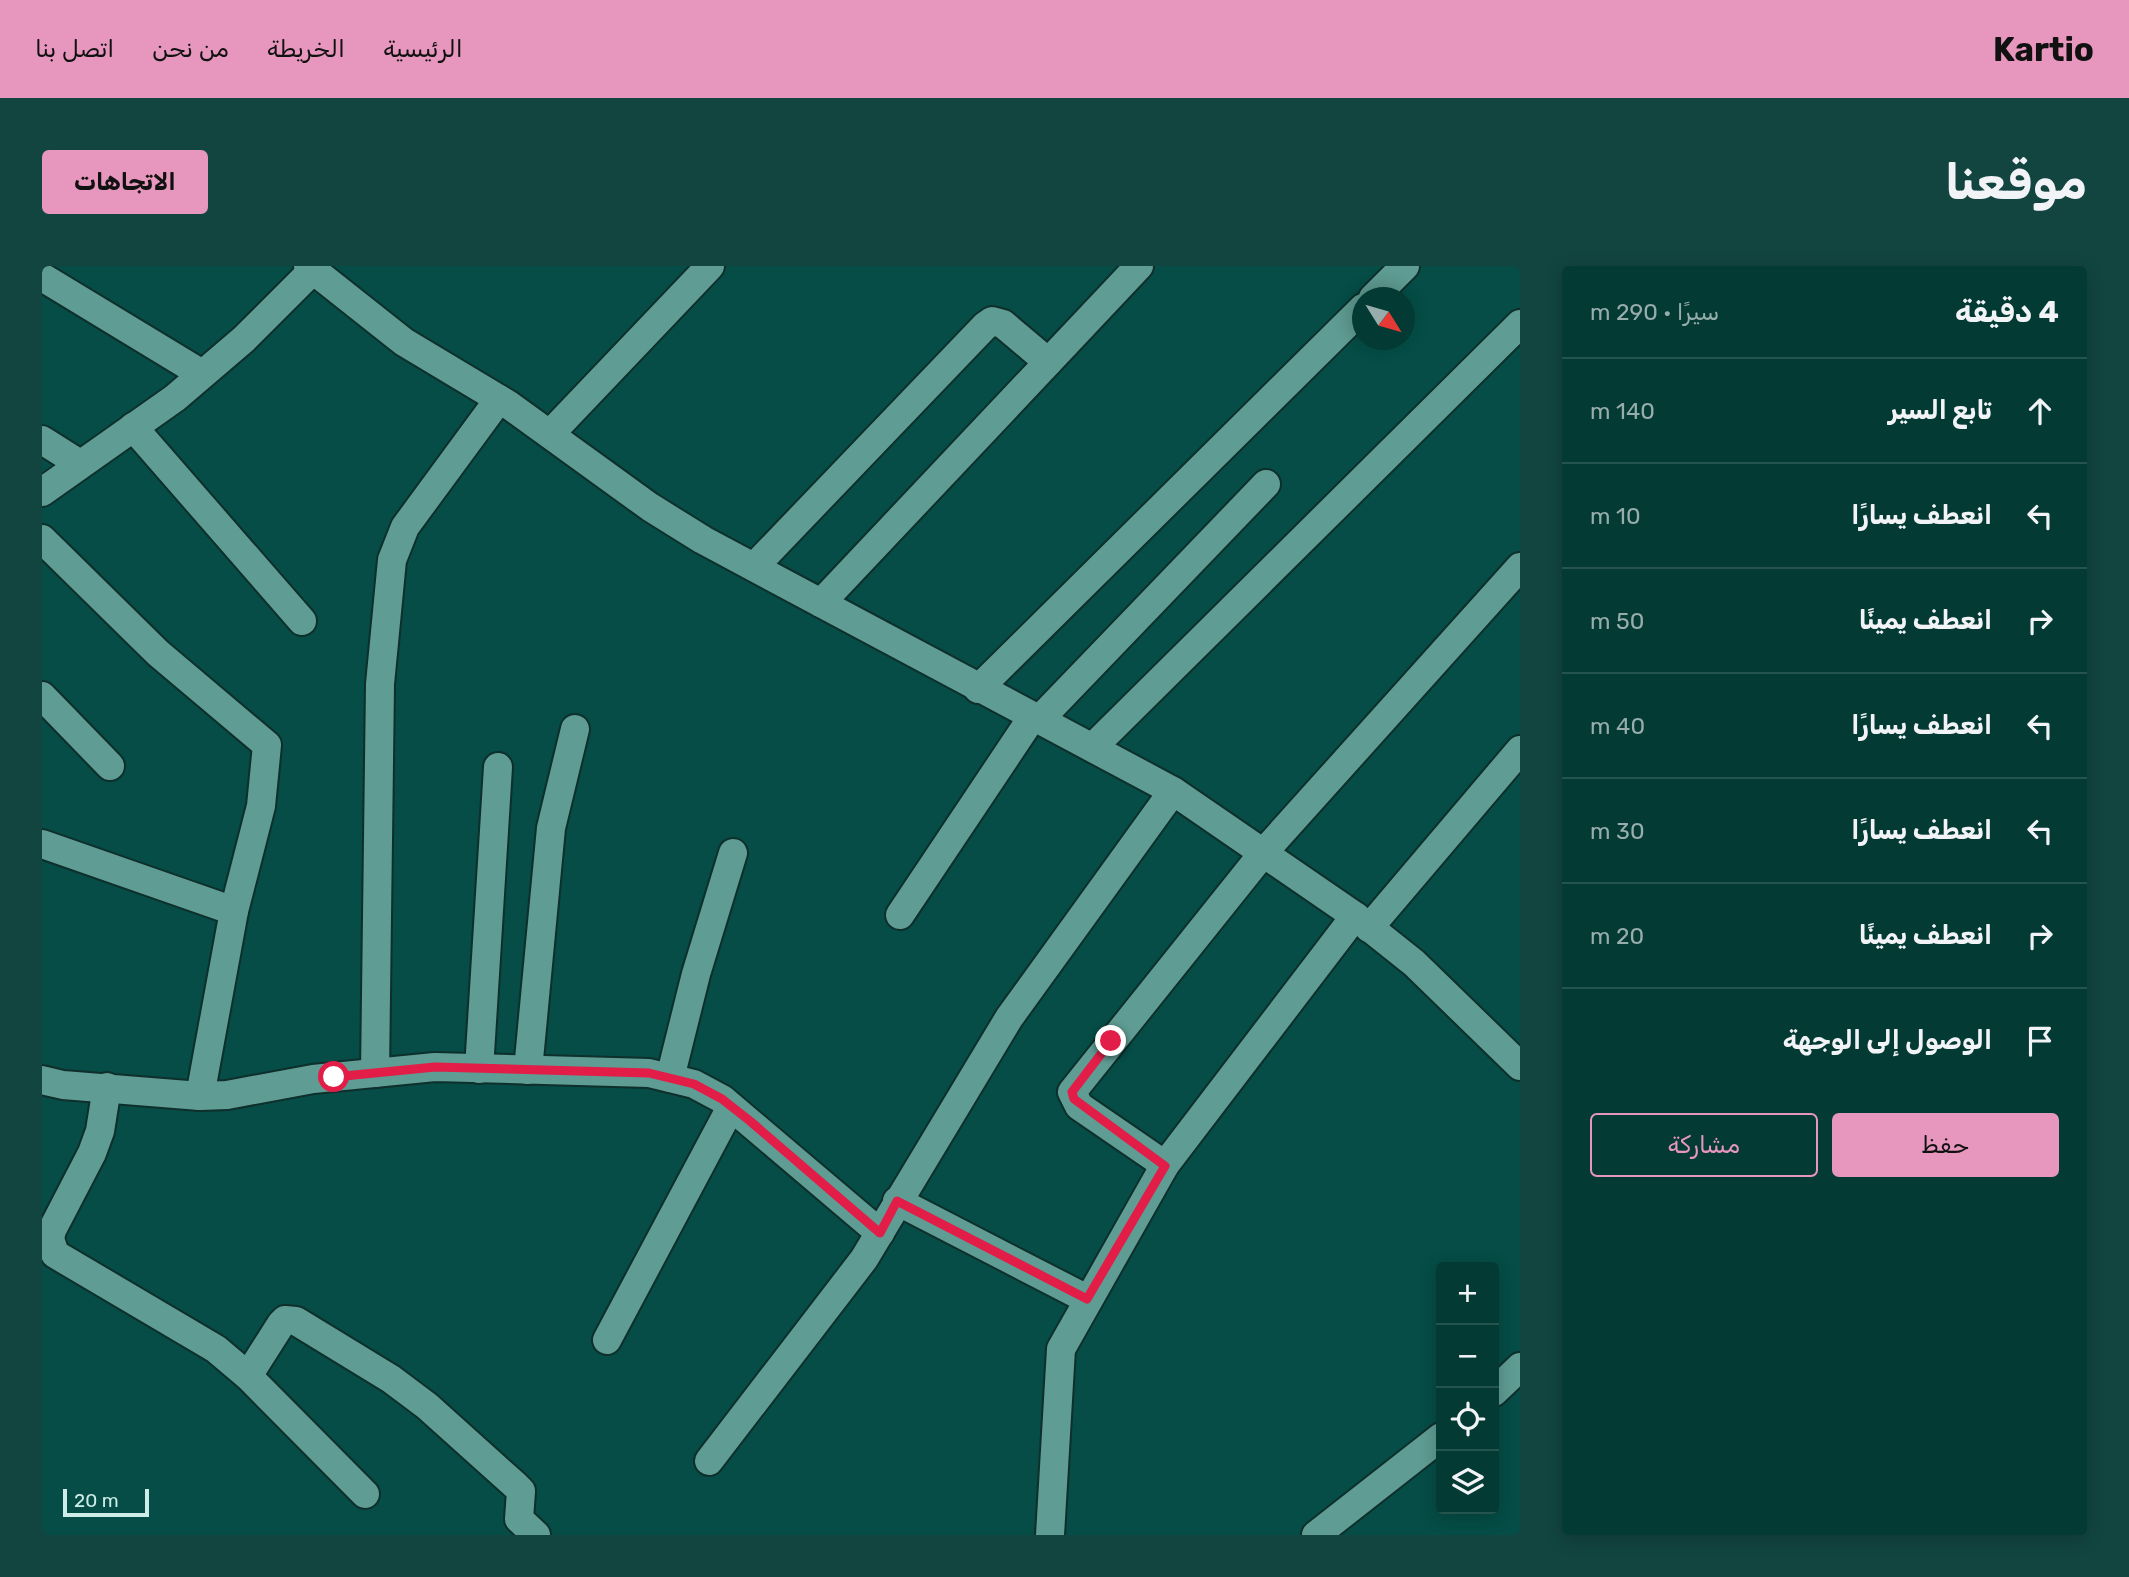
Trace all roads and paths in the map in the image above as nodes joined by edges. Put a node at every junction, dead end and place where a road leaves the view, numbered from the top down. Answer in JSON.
{"nodes":[{"id":1,"x":710,"y":266,"type":"edge"},
{"id":2,"x":1139,"y":266,"type":"edge"},
{"id":3,"x":1405,"y":266,"type":"edge"},
{"id":4,"x":311,"y":268,"type":"edge"},
{"id":5,"x":42,"y":277,"type":"edge"},
{"id":6,"x":1384,"y":287,"type":"edge"},
{"id":7,"x":1352,"y":319,"type":"edge"},
{"id":8,"x":1520,"y":324,"type":"edge"},
{"id":9,"x":1048,"y":362,"type":"junction"},
{"id":10,"x":202,"y":374,"type":"junction"},
{"id":11,"x":499,"y":399,"type":"junction"},
{"id":12,"x":133,"y":427,"type":"junction"},
{"id":13,"x":550,"y":434,"type":"junction"},
{"id":14,"x":42,"y":440,"type":"edge"},
{"id":15,"x":80,"y":464,"type":"junction"},
{"id":16,"x":1266,"y":484,"type":"dead end"},
{"id":17,"x":42,"y":492,"type":"edge"},
{"id":18,"x":42,"y":539,"type":"edge"},
{"id":19,"x":754,"y":567,"type":"junction"},
{"id":20,"x":1520,"y":567,"type":"edge"},
{"id":21,"x":821,"y":603,"type":"junction"},
{"id":22,"x":302,"y":621,"type":"dead end"},
{"id":23,"x":978,"y":689,"type":"junction"},
{"id":24,"x":42,"y":696,"type":"edge"},
{"id":25,"x":1036,"y":718,"type":"junction"},
{"id":26,"x":575,"y":729,"type":"dead end"},
{"id":27,"x":1093,"y":747,"type":"junction"},
{"id":28,"x":1520,"y":750,"type":"edge"},
{"id":29,"x":110,"y":766,"type":"dead end"},
{"id":30,"x":498,"y":767,"type":"dead end"},
{"id":31,"x":1173,"y":791,"type":"junction"},
{"id":32,"x":42,"y":844,"type":"edge"},
{"id":33,"x":1264,"y":852,"type":"junction"},
{"id":34,"x":733,"y":853,"type":"dead end"},
{"id":35,"x":234,"y":911,"type":"junction"},
{"id":36,"x":900,"y":915,"type":"dead end"},
{"id":37,"x":1362,"y":922,"type":"junction"},
{"id":38,"x":1520,"y":1066,"type":"edge"},
{"id":39,"x":478,"y":1069,"type":"junction"},
{"id":40,"x":528,"y":1070,"type":"junction"},
{"id":41,"x":375,"y":1073,"type":"junction"},
{"id":42,"x":670,"y":1078,"type":"junction"},
{"id":43,"x":42,"y":1080,"type":"edge"},
{"id":44,"x":107,"y":1087,"type":"junction"},
{"id":45,"x":200,"y":1096,"type":"junction"},
{"id":46,"x":730,"y":1107,"type":"junction"},
{"id":47,"x":1165,"y":1166,"type":"junction"},
{"id":48,"x":897,"y":1201,"type":"junction"},
{"id":49,"x":880,"y":1233,"type":"junction"},
{"id":50,"x":1087,"y":1299,"type":"junction"},
{"id":51,"x":607,"y":1340,"type":"dead end"},
{"id":52,"x":1520,"y":1367,"type":"edge"},
{"id":53,"x":248,"y":1376,"type":"junction"},
{"id":54,"x":1498,"y":1388,"type":"edge"},
{"id":55,"x":1436,"y":1441,"type":"edge"},
{"id":56,"x":709,"y":1461,"type":"dead end"},
{"id":57,"x":365,"y":1494,"type":"dead end"},
{"id":58,"x":536,"y":1535,"type":"edge"},
{"id":59,"x":1050,"y":1535,"type":"edge"},
{"id":60,"x":1316,"y":1535,"type":"edge"}],
"edges":[{"from":1,"to":13,"type":"street"},
{"from":2,"to":9,"type":"street"},
{"from":3,"to":6,"type":"street"},
{"from":4,"to":10,"type":"street"},
{"from":4,"to":11,"type":"street"},
{"from":5,"to":10,"type":"street"},
{"from":7,"to":23,"type":"street"},
{"from":8,"to":27,"type":"street"},
{"from":9,"to":19,"type":"street"},
{"from":9,"to":21,"type":"street"},
{"from":10,"to":12,"type":"street"},
{"from":11,"to":13,"type":"street"},
{"from":11,"to":41,"type":"street"},
{"from":12,"to":15,"type":"street"},
{"from":12,"to":22,"type":"street"},
{"from":13,"to":19,"type":"street"},
{"from":14,"to":15,"type":"street"},
{"from":15,"to":17,"type":"street"},
{"from":16,"to":25,"type":"street"},
{"from":18,"to":35,"type":"street"},
{"from":19,"to":21,"type":"street"},
{"from":20,"to":33,"type":"street"},
{"from":21,"to":23,"type":"street"},
{"from":23,"to":25,"type":"street"},
{"from":24,"to":29,"type":"street"},
{"from":25,"to":27,"type":"street"},
{"from":25,"to":36,"type":"street"},
{"from":26,"to":40,"type":"street"},
{"from":27,"to":31,"type":"street"},
{"from":28,"to":37,"type":"street"},
{"from":30,"to":39,"type":"street"},
{"from":31,"to":33,"type":"street"},
{"from":31,"to":48,"type":"street"},
{"from":32,"to":35,"type":"street"},
{"from":33,"to":37,"type":"street"},
{"from":33,"to":47,"type":"street"},
{"from":34,"to":42,"type":"street"},
{"from":35,"to":45,"type":"street"},
{"from":37,"to":38,"type":"street"},
{"from":37,"to":47,"type":"street"},
{"from":39,"to":40,"type":"street"},
{"from":39,"to":41,"type":"street"},
{"from":40,"to":42,"type":"street"},
{"from":41,"to":45,"type":"street"},
{"from":42,"to":46,"type":"street"},
{"from":43,"to":44,"type":"street"},
{"from":44,"to":45,"type":"street"},
{"from":44,"to":53,"type":"street"},
{"from":46,"to":49,"type":"street"},
{"from":46,"to":51,"type":"street"},
{"from":47,"to":50,"type":"street"},
{"from":48,"to":49,"type":"street"},
{"from":48,"to":50,"type":"street"},
{"from":49,"to":56,"type":"street"},
{"from":50,"to":59,"type":"street"},
{"from":52,"to":54,"type":"street"},
{"from":53,"to":57,"type":"street"},
{"from":53,"to":58,"type":"street"},
{"from":55,"to":60,"type":"street"}]}
